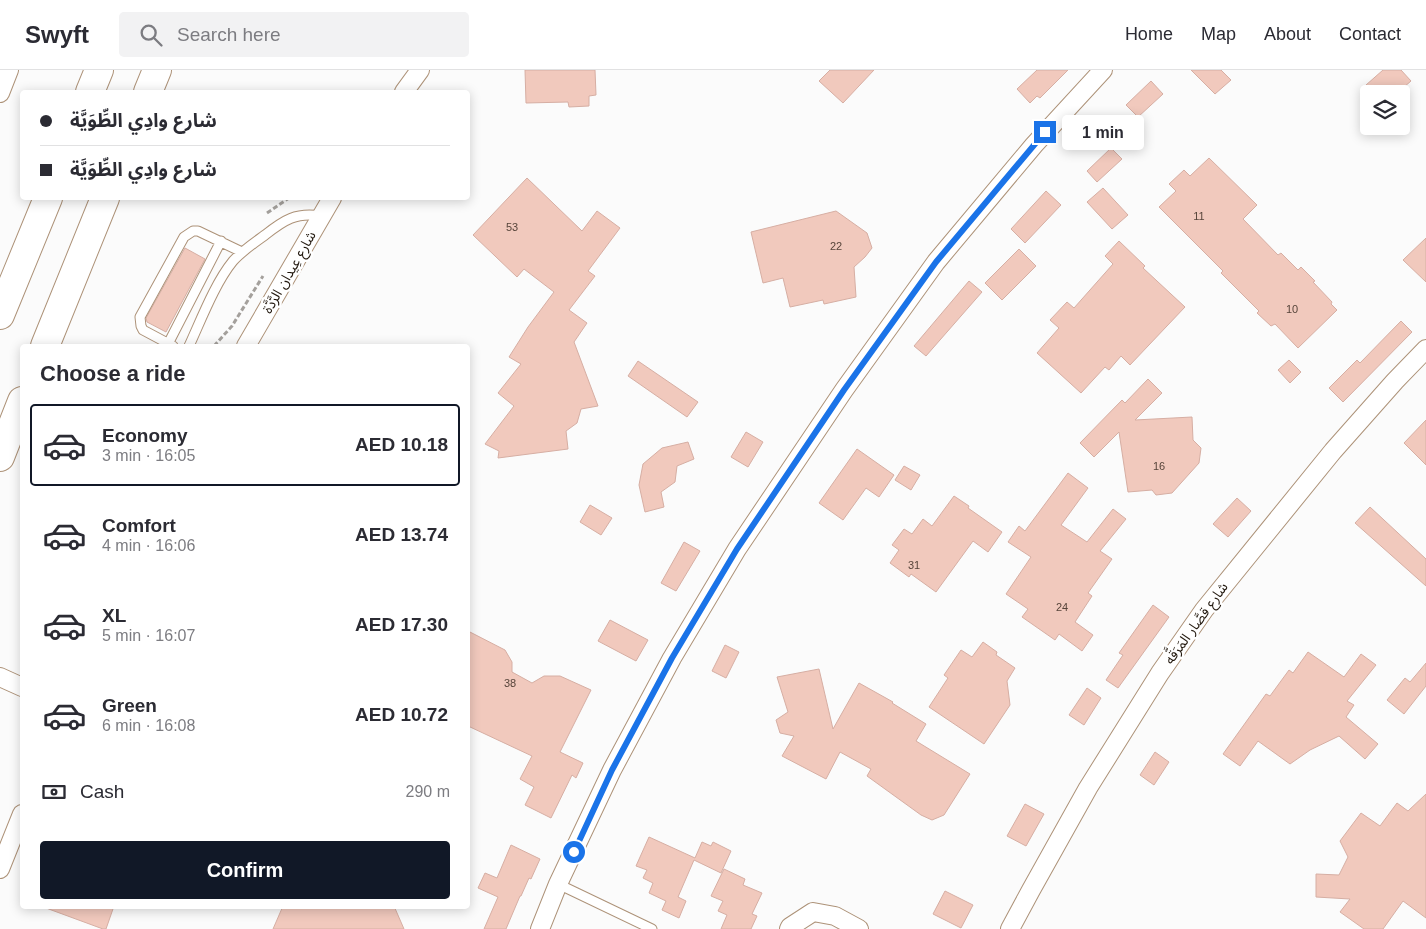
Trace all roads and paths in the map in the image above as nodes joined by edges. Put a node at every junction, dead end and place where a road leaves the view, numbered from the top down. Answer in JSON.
{"nodes":[{"id":1,"x":9,"y":70,"type":"edge"},
{"id":2,"x":99,"y":70,"type":"edge"},
{"id":3,"x":157,"y":70,"type":"edge"},
{"id":4,"x":420,"y":70,"type":"edge"},
{"id":5,"x":1102,"y":70,"type":"edge"},
{"id":6,"x":91,"y":90,"type":"edge"},
{"id":7,"x":149,"y":90,"type":"edge"},
{"id":8,"x":405,"y":90,"type":"edge"},
{"id":9,"x":0,"y":92,"type":"edge"},
{"id":10,"x":47,"y":200,"type":"edge"},
{"id":11,"x":104,"y":200,"type":"edge"},
{"id":12,"x":286,"y":200,"type":"edge"},
{"id":13,"x":331,"y":200,"type":"edge"},
{"id":14,"x":321,"y":216,"type":"junction"},
{"id":15,"x":270,"y":231,"type":"junction"},
{"id":16,"x":221,"y":242,"type":"junction"},
{"id":17,"x":242,"y":252,"type":"junction"},
{"id":18,"x":267,"y":269,"type":"dead end"},
{"id":19,"x":0,"y":315,"type":"edge"},
{"id":20,"x":46,"y":344,"type":"edge"},
{"id":21,"x":168,"y":344,"type":"edge"},
{"id":22,"x":170,"y":344,"type":"edge"},
{"id":23,"x":190,"y":344,"type":"edge"},
{"id":24,"x":216,"y":344,"type":"edge"},
{"id":25,"x":247,"y":344,"type":"edge"},
{"id":26,"x":1426,"y":349,"type":"edge"},
{"id":27,"x":20,"y":407,"type":"edge"},
{"id":28,"x":0,"y":457,"type":"edge"},
{"id":29,"x":0,"y":678,"type":"edge"},
{"id":30,"x":20,"y":686,"type":"edge"},
{"id":31,"x":20,"y":819,"type":"edge"},
{"id":32,"x":0,"y":869,"type":"edge"},
{"id":33,"x":558,"y":884,"type":"junction"},
{"id":34,"x":540,"y":929,"type":"edge"},
{"id":35,"x":652,"y":929,"type":"edge"},
{"id":36,"x":789,"y":929,"type":"edge"},
{"id":37,"x":859,"y":929,"type":"edge"},
{"id":38,"x":1010,"y":929,"type":"edge"}],
"edges":[{"from":1,"to":9,"type":"street"},
{"from":2,"to":6,"type":"main road"},
{"from":3,"to":7,"type":"main road"},
{"from":4,"to":8,"type":"street"},
{"from":5,"to":33,"type":"street"},
{"from":10,"to":19,"type":"main road"},
{"from":11,"to":20,"type":"main road"},
{"from":12,"to":15,"type":"path"},
{"from":13,"to":14,"type":"street","name":"شارع عِيدان الرَّدَّة"},
{"from":14,"to":15,"type":"lane"},
{"from":14,"to":25,"type":"street","name":"شارع عِيدان الرَّدَّة"},
{"from":15,"to":17,"type":"lane"},
{"from":16,"to":17,"type":"lane"},
{"from":16,"to":21,"type":"lane"},
{"from":16,"to":22,"type":"lane"},
{"from":17,"to":23,"type":"lane"},
{"from":18,"to":24,"type":"path"},
{"from":26,"to":38,"type":"street","name":"شارع قصَّار المَرَقَّه"},
{"from":27,"to":28,"type":"main road"},
{"from":29,"to":30,"type":"street"},
{"from":31,"to":32,"type":"street"},
{"from":33,"to":34,"type":"street"},
{"from":33,"to":35,"type":"lane"},
{"from":36,"to":37,"type":"street"}]}
